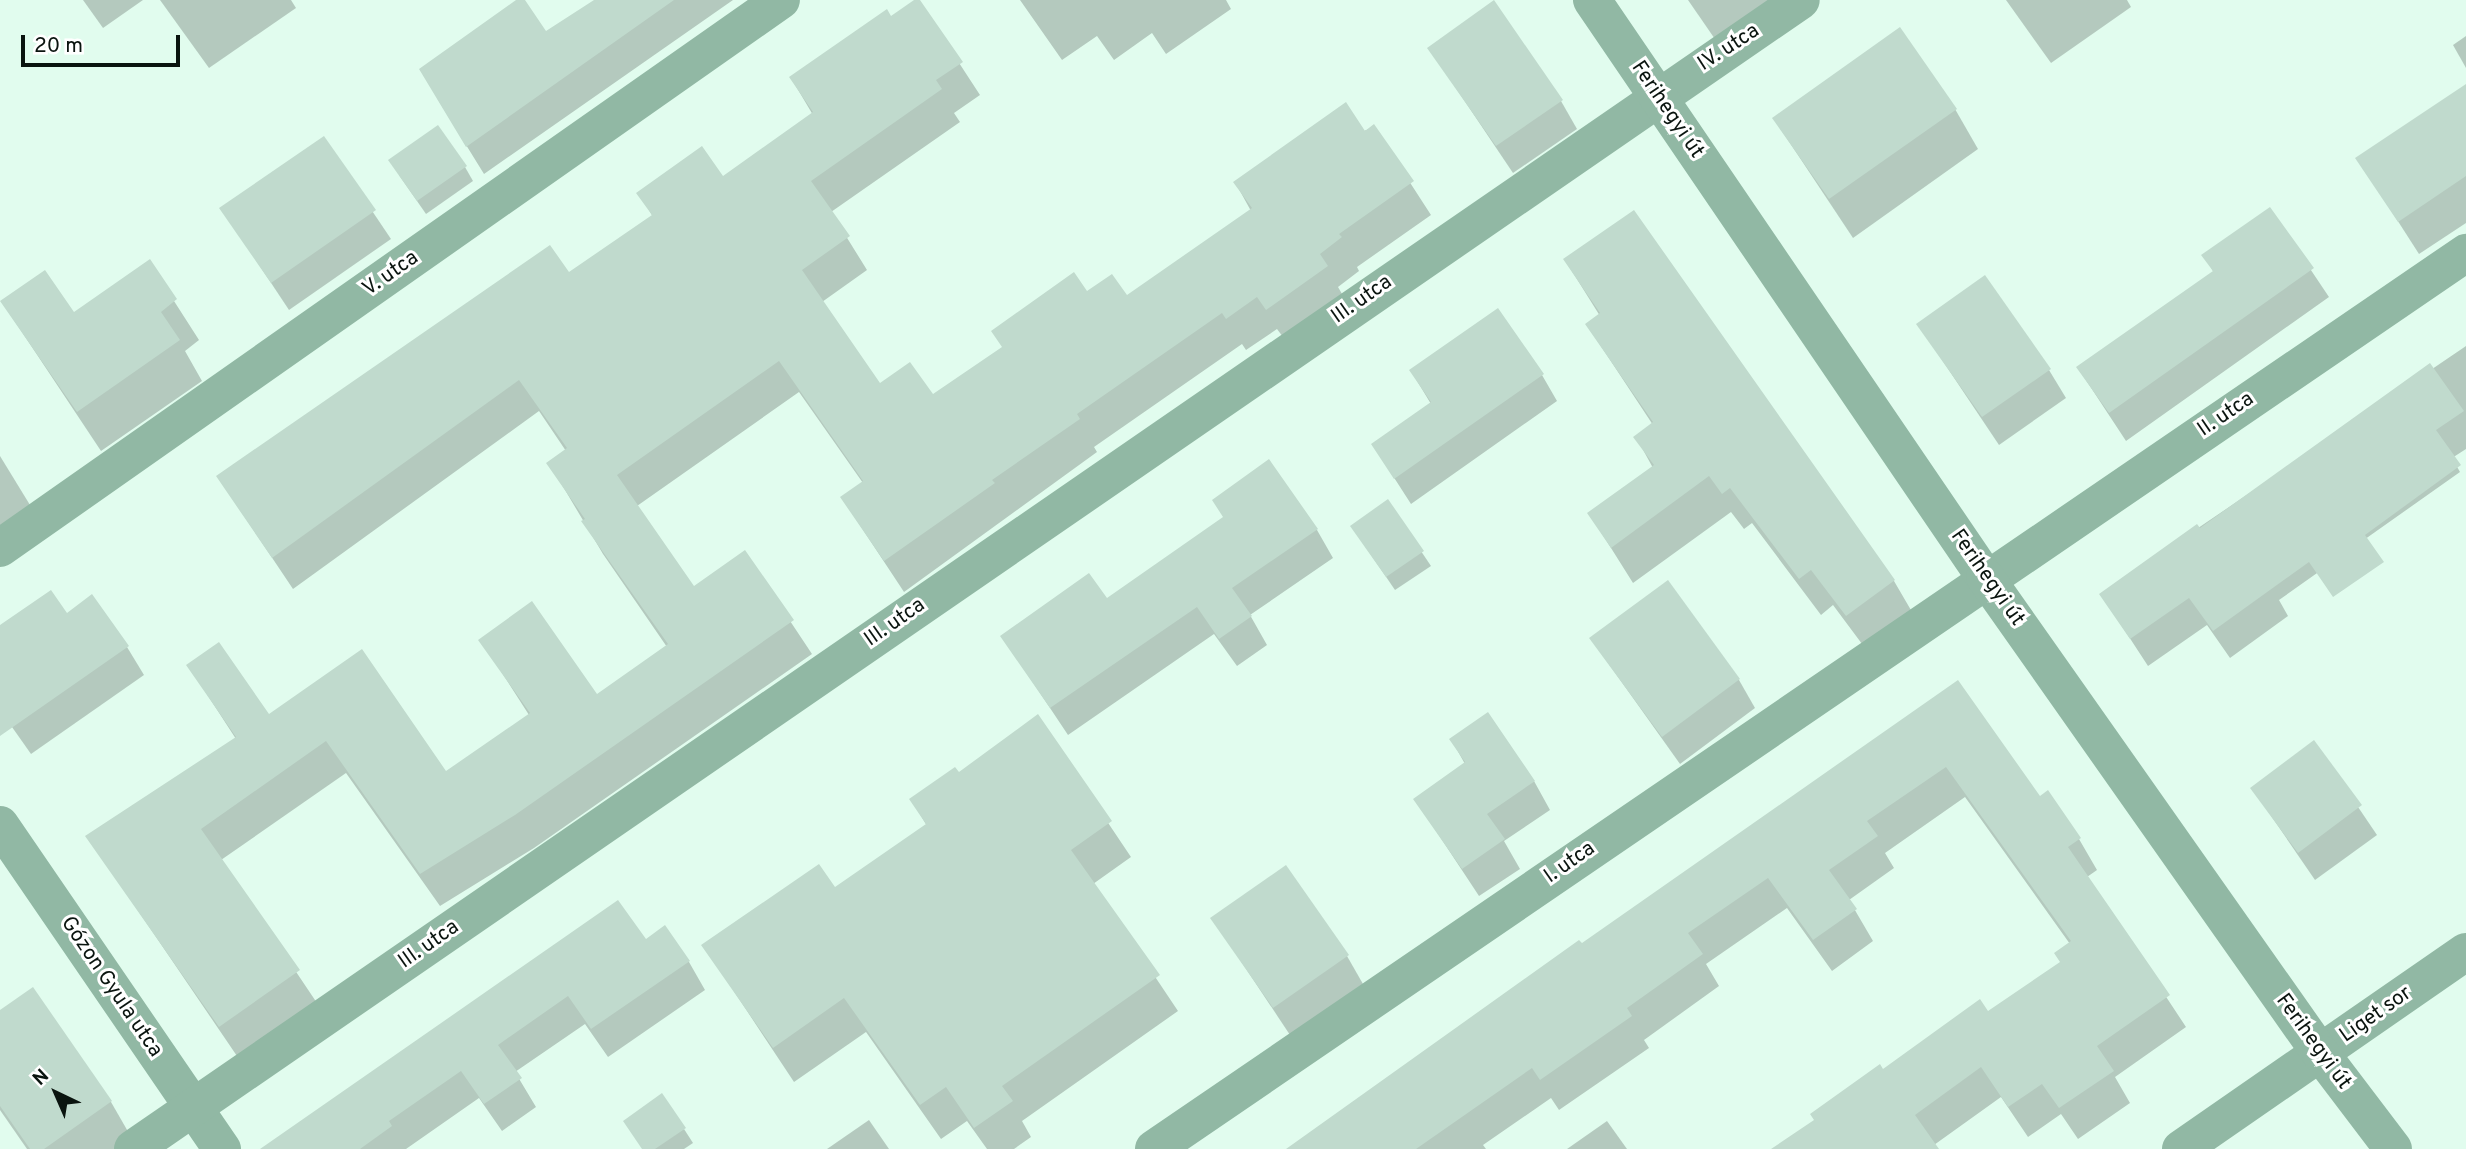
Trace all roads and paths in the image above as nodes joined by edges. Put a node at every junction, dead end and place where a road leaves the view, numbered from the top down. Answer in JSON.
{"nodes":[{"id":1,"x":781,"y":0,"type":"edge"},
{"id":2,"x":1591,"y":0,"type":"edge"},
{"id":3,"x":1801,"y":0,"type":"edge"},
{"id":4,"x":1657,"y":96,"type":"junction"},
{"id":5,"x":2466,"y":253,"type":"edge"},
{"id":6,"x":0,"y":548,"type":"edge"},
{"id":7,"x":1985,"y":577,"type":"junction"},
{"id":8,"x":0,"y":825,"type":"edge"},
{"id":9,"x":2466,"y":952,"type":"edge"},
{"id":10,"x":2320,"y":1054,"type":"junction"},
{"id":11,"x":193,"y":1108,"type":"junction"},
{"id":12,"x":133,"y":1149,"type":"edge"},
{"id":13,"x":222,"y":1149,"type":"edge"},
{"id":14,"x":1154,"y":1149,"type":"edge"},
{"id":15,"x":2181,"y":1149,"type":"edge"},
{"id":16,"x":2393,"y":1149,"type":"edge"}],
"edges":[{"from":1,"to":6,"type":"street","name":"V. utca"},
{"from":2,"to":4,"type":"street","name":"Ferihegyi út"},
{"from":3,"to":4,"type":"street","name":"IV. utca"},
{"from":4,"to":7,"type":"street","name":"Ferihegyi út"},
{"from":4,"to":11,"type":"street","name":"III. utca"},
{"from":5,"to":7,"type":"street","name":"II. utca"},
{"from":7,"to":10,"type":"street","name":"Ferihegyi út"},
{"from":7,"to":14,"type":"street","name":"I. utca"},
{"from":8,"to":11,"type":"street","name":"Gózon Gyula utca"},
{"from":9,"to":10,"type":"street","name":"Liget sor"},
{"from":10,"to":15,"type":"street","name":"Liget sor"},
{"from":10,"to":16,"type":"street","name":"Ferihegyi út"},
{"from":11,"to":12,"type":"street","name":"III. utca"},
{"from":11,"to":13,"type":"street","name":"Gózon Gyula utca"}]}
